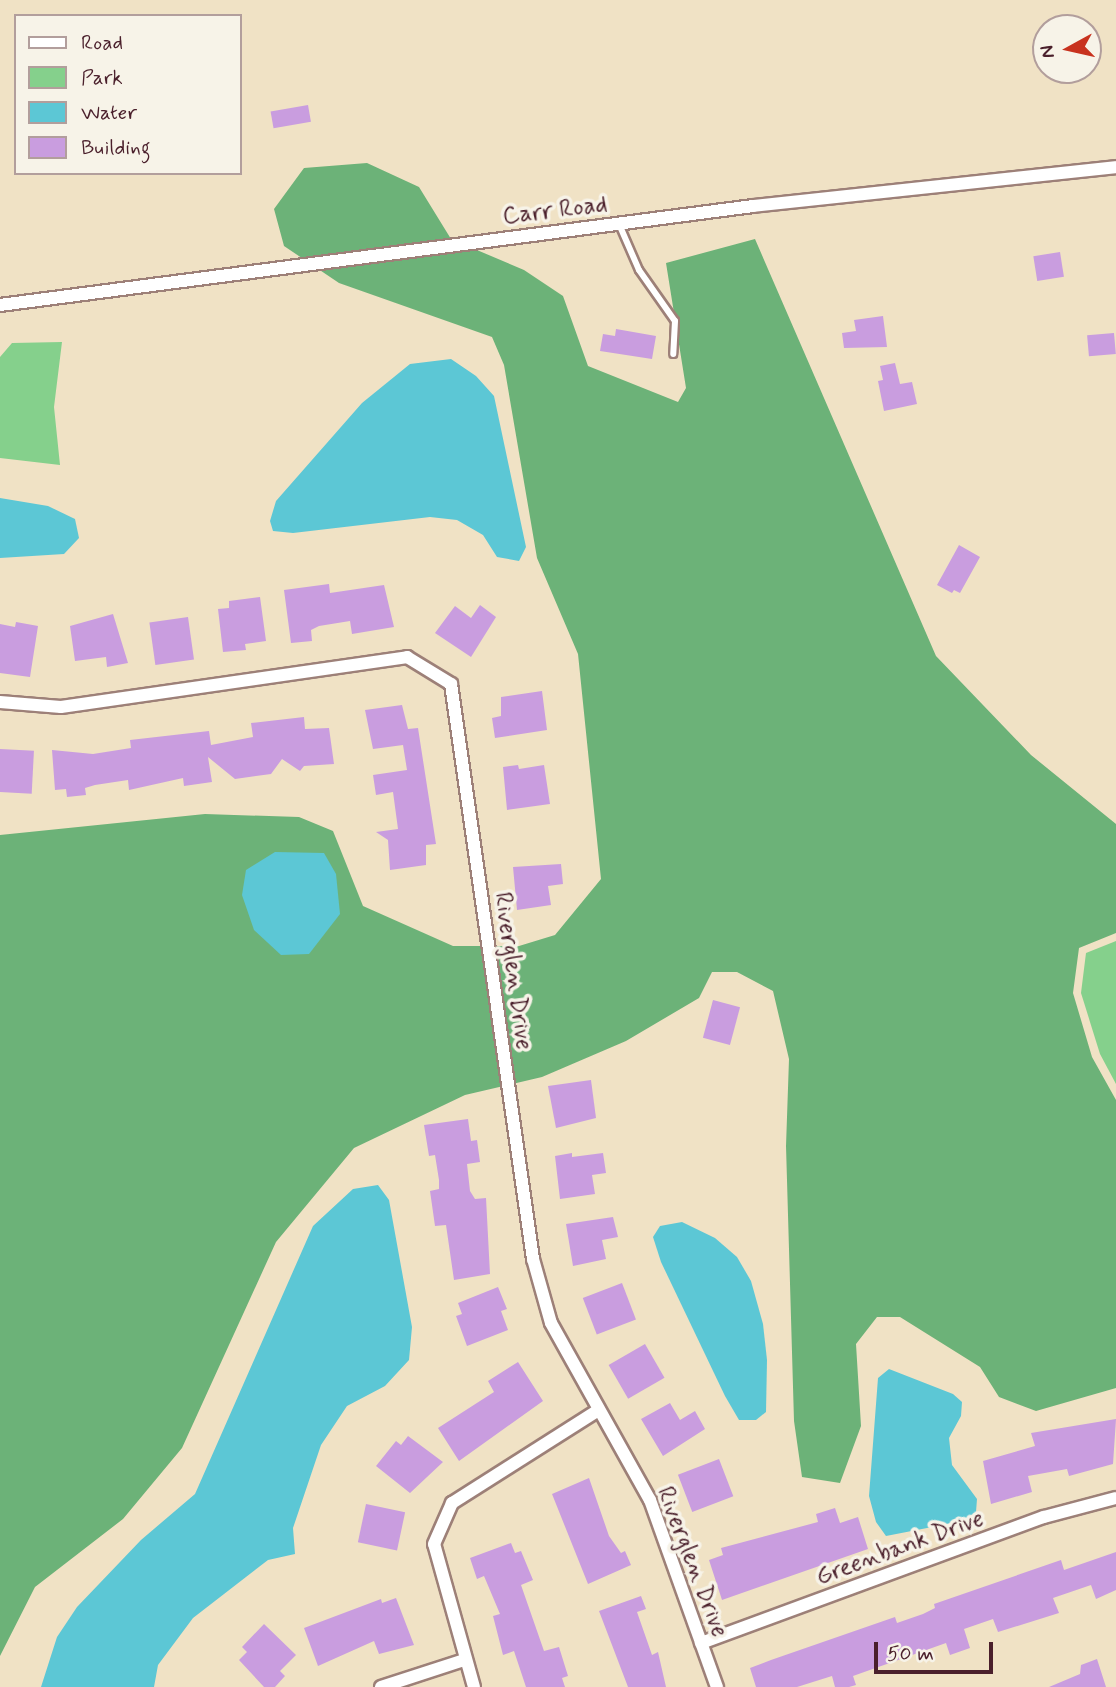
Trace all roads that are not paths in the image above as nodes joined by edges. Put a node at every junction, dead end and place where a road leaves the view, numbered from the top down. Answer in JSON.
{"nodes":[{"id":1,"x":1116,"y":167,"type":"edge"},
{"id":2,"x":619,"y":224,"type":"junction"},
{"id":3,"x":0,"y":305,"type":"edge"},
{"id":4,"x":673,"y":354,"type":"dead end"},
{"id":5,"x":0,"y":702,"type":"edge"},
{"id":6,"x":597,"y":1411,"type":"junction"},
{"id":7,"x":1116,"y":1497,"type":"edge"},
{"id":8,"x":701,"y":1643,"type":"junction"},
{"id":9,"x":464,"y":1660,"type":"junction"},
{"id":10,"x":381,"y":1687,"type":"edge"},
{"id":11,"x":474,"y":1687,"type":"edge"},
{"id":12,"x":717,"y":1687,"type":"edge"}],
"edges":[{"from":1,"to":2,"type":"street","name":"Carr Road"},
{"from":2,"to":3,"type":"street","name":"Carr Road"},
{"from":2,"to":4,"type":"lane"},
{"from":5,"to":6,"type":"street","name":"Riverglen Drive"},
{"from":6,"to":8,"type":"street","name":"Riverglen Drive"},
{"from":6,"to":9,"type":"street"},
{"from":7,"to":8,"type":"street","name":"Greenbank Drive"},
{"from":8,"to":12,"type":"street","name":"Riverglen Drive"},
{"from":9,"to":10,"type":"street"},
{"from":9,"to":11,"type":"street"}]}
